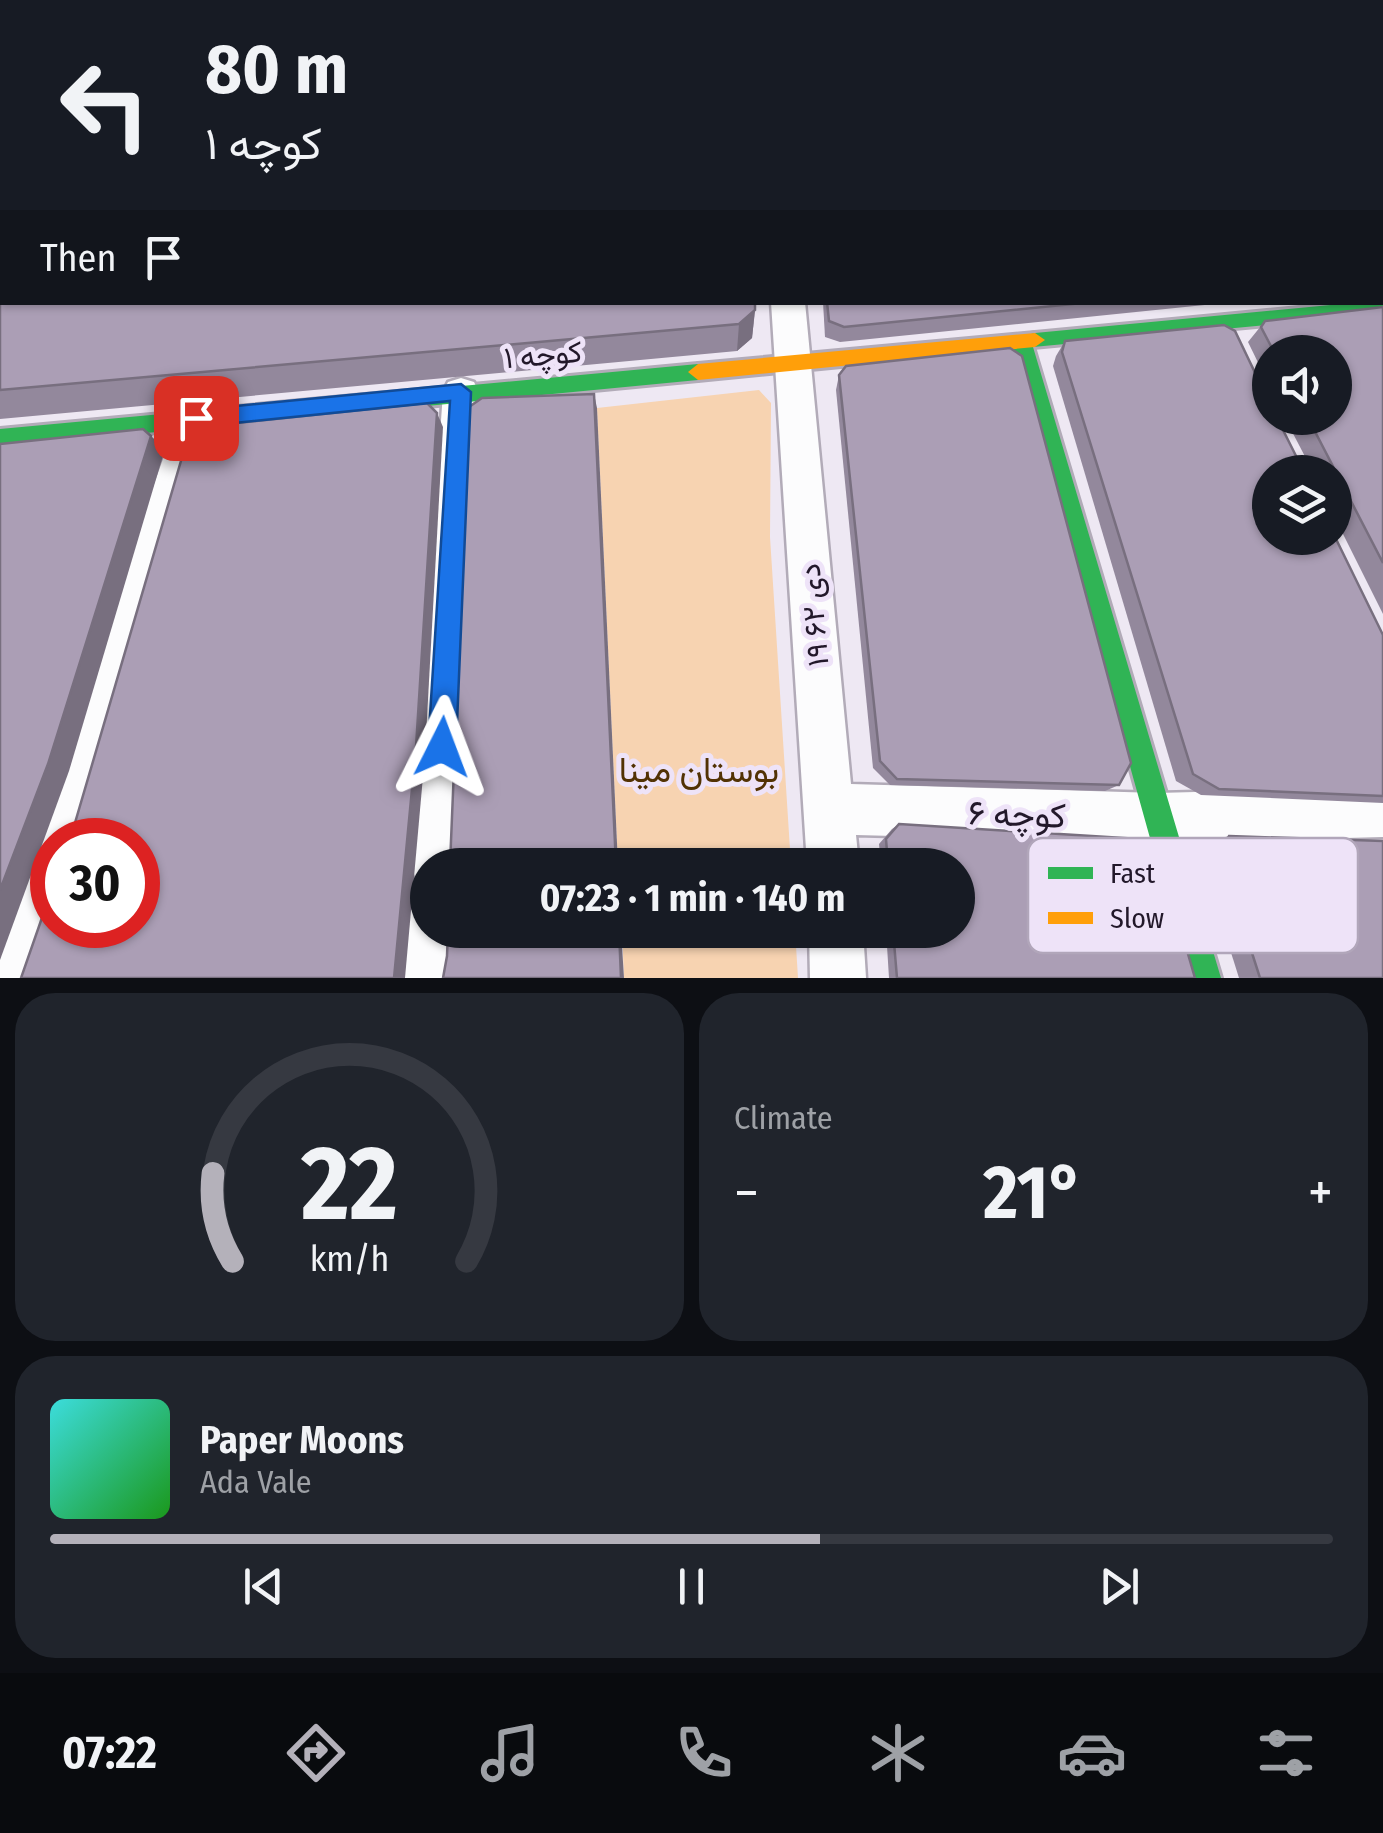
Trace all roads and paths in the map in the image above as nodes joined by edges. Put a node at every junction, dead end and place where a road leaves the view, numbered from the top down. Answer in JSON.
{"nodes":[{"id":1,"x":788,"y":305,"type":"edge"},
{"id":2,"x":1377,"y":309,"type":"edge"},
{"id":3,"x":1022,"y":343,"type":"junction"},
{"id":4,"x":792,"y":364,"type":"junction"},
{"id":5,"x":461,"y":392,"type":"junction"},
{"id":6,"x":196,"y":418,"type":"junction"},
{"id":7,"x":0,"y":438,"type":"edge"},
{"id":8,"x":831,"y":809,"type":"junction"},
{"id":9,"x":1383,"y":812,"type":"edge"},
{"id":10,"x":61,"y":818,"type":"edge"},
{"id":11,"x":1156,"y":818,"type":"junction"},
{"id":12,"x":1162,"y":838,"type":"edge"},
{"id":13,"x":437,"y":848,"type":"edge"},
{"id":14,"x":832,"y":848,"type":"edge"},
{"id":15,"x":30,"y":912,"type":"edge"},
{"id":16,"x":426,"y":948,"type":"edge"},
{"id":17,"x":837,"y":948,"type":"edge"},
{"id":18,"x":1198,"y":953,"type":"edge"},
{"id":19,"x":8,"y":978,"type":"edge"},
{"id":20,"x":422,"y":978,"type":"edge"},
{"id":21,"x":838,"y":978,"type":"edge"},
{"id":22,"x":1206,"y":978,"type":"edge"}],
"edges":[{"from":1,"to":4,"type":"street","name":"۱۹ دی ۶۲"},
{"from":2,"to":3,"type":"street","name":"کوچه ۱"},
{"from":3,"to":4,"type":"street","name":"کوچه ۱"},
{"from":3,"to":11,"type":"street"},
{"from":4,"to":5,"type":"street","name":"کوچه ۱"},
{"from":4,"to":8,"type":"street","name":"۱۹ دی ۶۲"},
{"from":5,"to":6,"type":"street","name":"کوچه ۱"},
{"from":5,"to":13,"type":"street"},
{"from":6,"to":7,"type":"street","name":"کوچه ۱"},
{"from":6,"to":10,"type":"street"},
{"from":8,"to":11,"type":"street","name":"کوچه ۶"},
{"from":8,"to":14,"type":"street","name":"۱۹ دی ۶۲"},
{"from":9,"to":11,"type":"street","name":"کوچه ۶"},
{"from":11,"to":12,"type":"street"},
{"from":15,"to":19,"type":"street"},
{"from":16,"to":20,"type":"street"},
{"from":17,"to":21,"type":"street"},
{"from":18,"to":22,"type":"street"}]}
